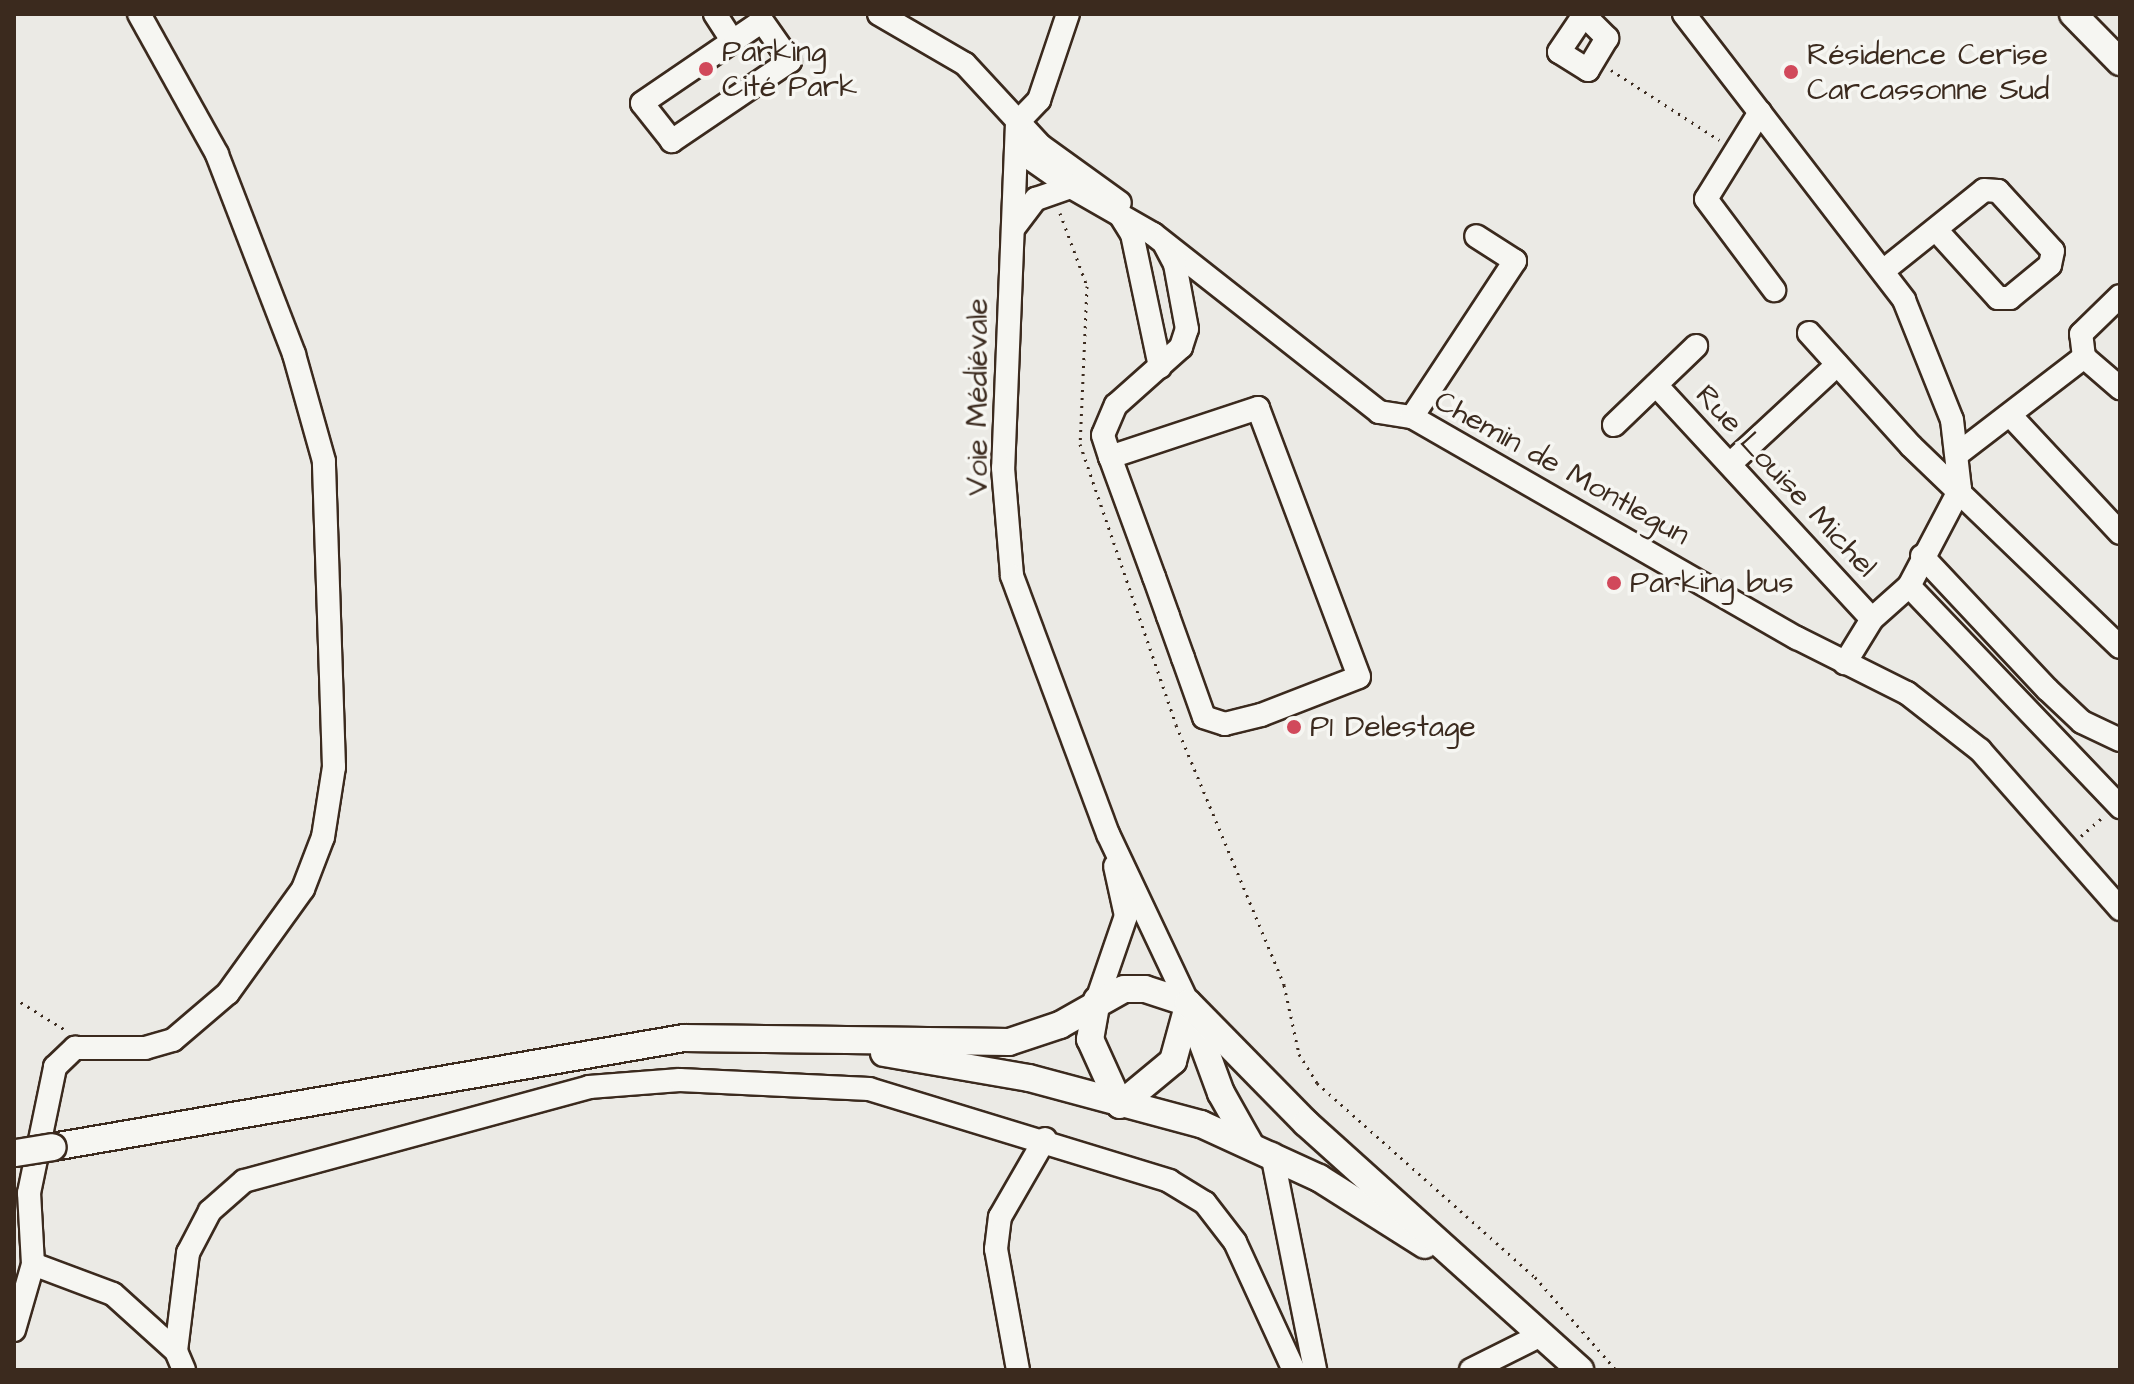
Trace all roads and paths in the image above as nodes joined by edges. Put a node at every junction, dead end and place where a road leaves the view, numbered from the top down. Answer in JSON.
{"nodes":[{"id":1,"x":139,"y":14,"type":"edge"},
{"id":2,"x":715,"y":14,"type":"edge"},
{"id":3,"x":879,"y":14,"type":"edge"},
{"id":4,"x":1068,"y":14,"type":"edge"},
{"id":5,"x":1684,"y":14,"type":"edge"},
{"id":6,"x":2073,"y":14,"type":"edge"},
{"id":7,"x":1584,"y":15,"type":"edge"},
{"id":8,"x":733,"y":42,"type":"junction"},
{"id":9,"x":1594,"y":59,"type":"junction"},
{"id":10,"x":2120,"y":62,"type":"edge"},
{"id":11,"x":1760,"y":112,"type":"junction"},
{"id":12,"x":1017,"y":123,"type":"junction"},
{"id":13,"x":1018,"y":150,"type":"junction"},
{"id":14,"x":1734,"y":150,"type":"junction"},
{"id":15,"x":1061,"y":189,"type":"junction"},
{"id":16,"x":1119,"y":214,"type":"junction"},
{"id":17,"x":1013,"y":229,"type":"junction"},
{"id":18,"x":1937,"y":231,"type":"junction"},
{"id":19,"x":1476,"y":236,"type":"dead end"},
{"id":20,"x":1158,"y":237,"type":"junction"},
{"id":21,"x":1883,"y":271,"type":"junction"},
{"id":22,"x":1774,"y":290,"type":"dead end"},
{"id":23,"x":2120,"y":296,"type":"edge"},
{"id":24,"x":1809,"y":333,"type":"dead end"},
{"id":25,"x":1696,"y":346,"type":"dead end"},
{"id":26,"x":2084,"y":357,"type":"junction"},
{"id":27,"x":1837,"y":365,"type":"junction"},
{"id":28,"x":1160,"y":367,"type":"junction"},
{"id":29,"x":1656,"y":385,"type":"junction"},
{"id":30,"x":2120,"y":388,"type":"edge"},
{"id":31,"x":2010,"y":415,"type":"junction"},
{"id":32,"x":1412,"y":417,"type":"junction"},
{"id":33,"x":1614,"y":425,"type":"dead end"},
{"id":34,"x":1959,"y":453,"type":"junction"},
{"id":35,"x":1110,"y":457,"type":"junction"},
{"id":36,"x":1730,"y":464,"type":"junction"},
{"id":37,"x":1960,"y":489,"type":"junction"},
{"id":38,"x":2120,"y":533,"type":"edge"},
{"id":39,"x":1922,"y":556,"type":"junction"},
{"id":40,"x":1909,"y":586,"type":"junction"},
{"id":41,"x":1872,"y":619,"type":"junction"},
{"id":42,"x":2120,"y":647,"type":"edge"},
{"id":43,"x":1845,"y":663,"type":"junction"},
{"id":44,"x":2120,"y":740,"type":"edge"},
{"id":45,"x":2118,"y":806,"type":"edge"},
{"id":46,"x":1108,"y":834,"type":"junction"},
{"id":47,"x":2066,"y":849,"type":"junction"},
{"id":48,"x":2120,"y":909,"type":"edge"},
{"id":49,"x":14,"y":998,"type":"edge"},
{"id":50,"x":1097,"y":1000,"type":"junction"},
{"id":51,"x":1188,"y":1003,"type":"junction"},
{"id":52,"x":797,"y":1038,"type":"junction"},
{"id":53,"x":75,"y":1048,"type":"junction"},
{"id":54,"x":1120,"y":1105,"type":"junction"},
{"id":55,"x":1045,"y":1139,"type":"junction"},
{"id":56,"x":1261,"y":1150,"type":"junction"},
{"id":57,"x":15,"y":1153,"type":"edge"},
{"id":58,"x":33,"y":1264,"type":"junction"},
{"id":59,"x":14,"y":1330,"type":"edge"},
{"id":60,"x":1539,"y":1336,"type":"junction"},
{"id":61,"x":180,"y":1361,"type":"edge"},
{"id":62,"x":1576,"y":1366,"type":"edge"},
{"id":63,"x":1018,"y":1370,"type":"edge"},
{"id":64,"x":1294,"y":1370,"type":"edge"},
{"id":65,"x":1315,"y":1370,"type":"edge"},
{"id":66,"x":1471,"y":1370,"type":"edge"},
{"id":67,"x":1616,"y":1370,"type":"edge"}],
"edges":[{"from":1,"to":53,"type":"street"},
{"from":2,"to":8,"type":"street"},
{"from":3,"to":12,"type":"street"},
{"from":4,"to":12,"type":"street"},
{"from":5,"to":11,"type":"street"},
{"from":6,"to":10,"type":"main road"},
{"from":7,"to":9,"type":"street"},
{"from":7,"to":9,"type":"street"},
{"from":8,"to":8,"type":"street"},
{"from":9,"to":14,"type":"path"},
{"from":11,"to":14,"type":"street"},
{"from":11,"to":21,"type":"street"},
{"from":12,"to":13,"type":"street","name":"Voie Médiévale"},
{"from":12,"to":20,"type":"street","name":"Chemin de Montlegun"},
{"from":13,"to":15,"type":"street","name":"Chemin de Montlegun"},
{"from":13,"to":17,"type":"street","name":"Voie Médiévale"},
{"from":14,"to":22,"type":"street"},
{"from":15,"to":16,"type":"street","name":"Chemin de Montlegun"},
{"from":15,"to":17,"type":"street"},
{"from":15,"to":67,"type":"path"},
{"from":16,"to":20,"type":"street","name":"Chemin de Montlegun"},
{"from":16,"to":28,"type":"street"},
{"from":17,"to":46,"type":"street","name":"Voie Médiévale"},
{"from":18,"to":18,"type":"street"},
{"from":18,"to":21,"type":"street"},
{"from":19,"to":32,"type":"street"},
{"from":20,"to":28,"type":"street"},
{"from":20,"to":32,"type":"street","name":"Chemin de Montlegun"},
{"from":21,"to":34,"type":"street"},
{"from":23,"to":26,"type":"street"},
{"from":24,"to":27,"type":"street"},
{"from":25,"to":29,"type":"street"},
{"from":26,"to":30,"type":"street"},
{"from":26,"to":31,"type":"street"},
{"from":27,"to":36,"type":"street"},
{"from":27,"to":37,"type":"street"},
{"from":28,"to":35,"type":"street"},
{"from":29,"to":33,"type":"street"},
{"from":29,"to":36,"type":"street","name":"Rue Louise Michel"},
{"from":31,"to":34,"type":"street"},
{"from":31,"to":38,"type":"street"},
{"from":32,"to":43,"type":"street","name":"Chemin de Montlegun"},
{"from":34,"to":37,"type":"street"},
{"from":35,"to":35,"type":"street"},
{"from":36,"to":41,"type":"street","name":"Rue Louise Michel"},
{"from":37,"to":39,"type":"street"},
{"from":37,"to":42,"type":"street"},
{"from":39,"to":40,"type":"street"},
{"from":39,"to":44,"type":"street"},
{"from":40,"to":41,"type":"street"},
{"from":40,"to":45,"type":"street"},
{"from":41,"to":43,"type":"street"},
{"from":43,"to":47,"type":"street","name":"Chemin de Montlegun"},
{"from":45,"to":47,"type":"path"},
{"from":46,"to":50,"type":"street"},
{"from":46,"to":51,"type":"street"},
{"from":47,"to":48,"type":"street","name":"Chemin de Montlegun"},
{"from":49,"to":53,"type":"path"},
{"from":50,"to":51,"type":"main road"},
{"from":50,"to":52,"type":"main road"},
{"from":50,"to":54,"type":"main road"},
{"from":51,"to":54,"type":"main road"},
{"from":51,"to":56,"type":"main road"},
{"from":51,"to":62,"type":"main road"},
{"from":52,"to":54,"type":"main road"},
{"from":52,"to":57,"type":"main road","bridge":true},
{"from":53,"to":58,"type":"street"},
{"from":54,"to":56,"type":"main road"},
{"from":55,"to":61,"type":"street"},
{"from":55,"to":63,"type":"street"},
{"from":55,"to":64,"type":"street"},
{"from":56,"to":60,"type":"main road"},
{"from":56,"to":65,"type":"street"},
{"from":58,"to":59,"type":"street"},
{"from":58,"to":61,"type":"street"},
{"from":60,"to":62,"type":"main road"},
{"from":60,"to":66,"type":"street"}]}
